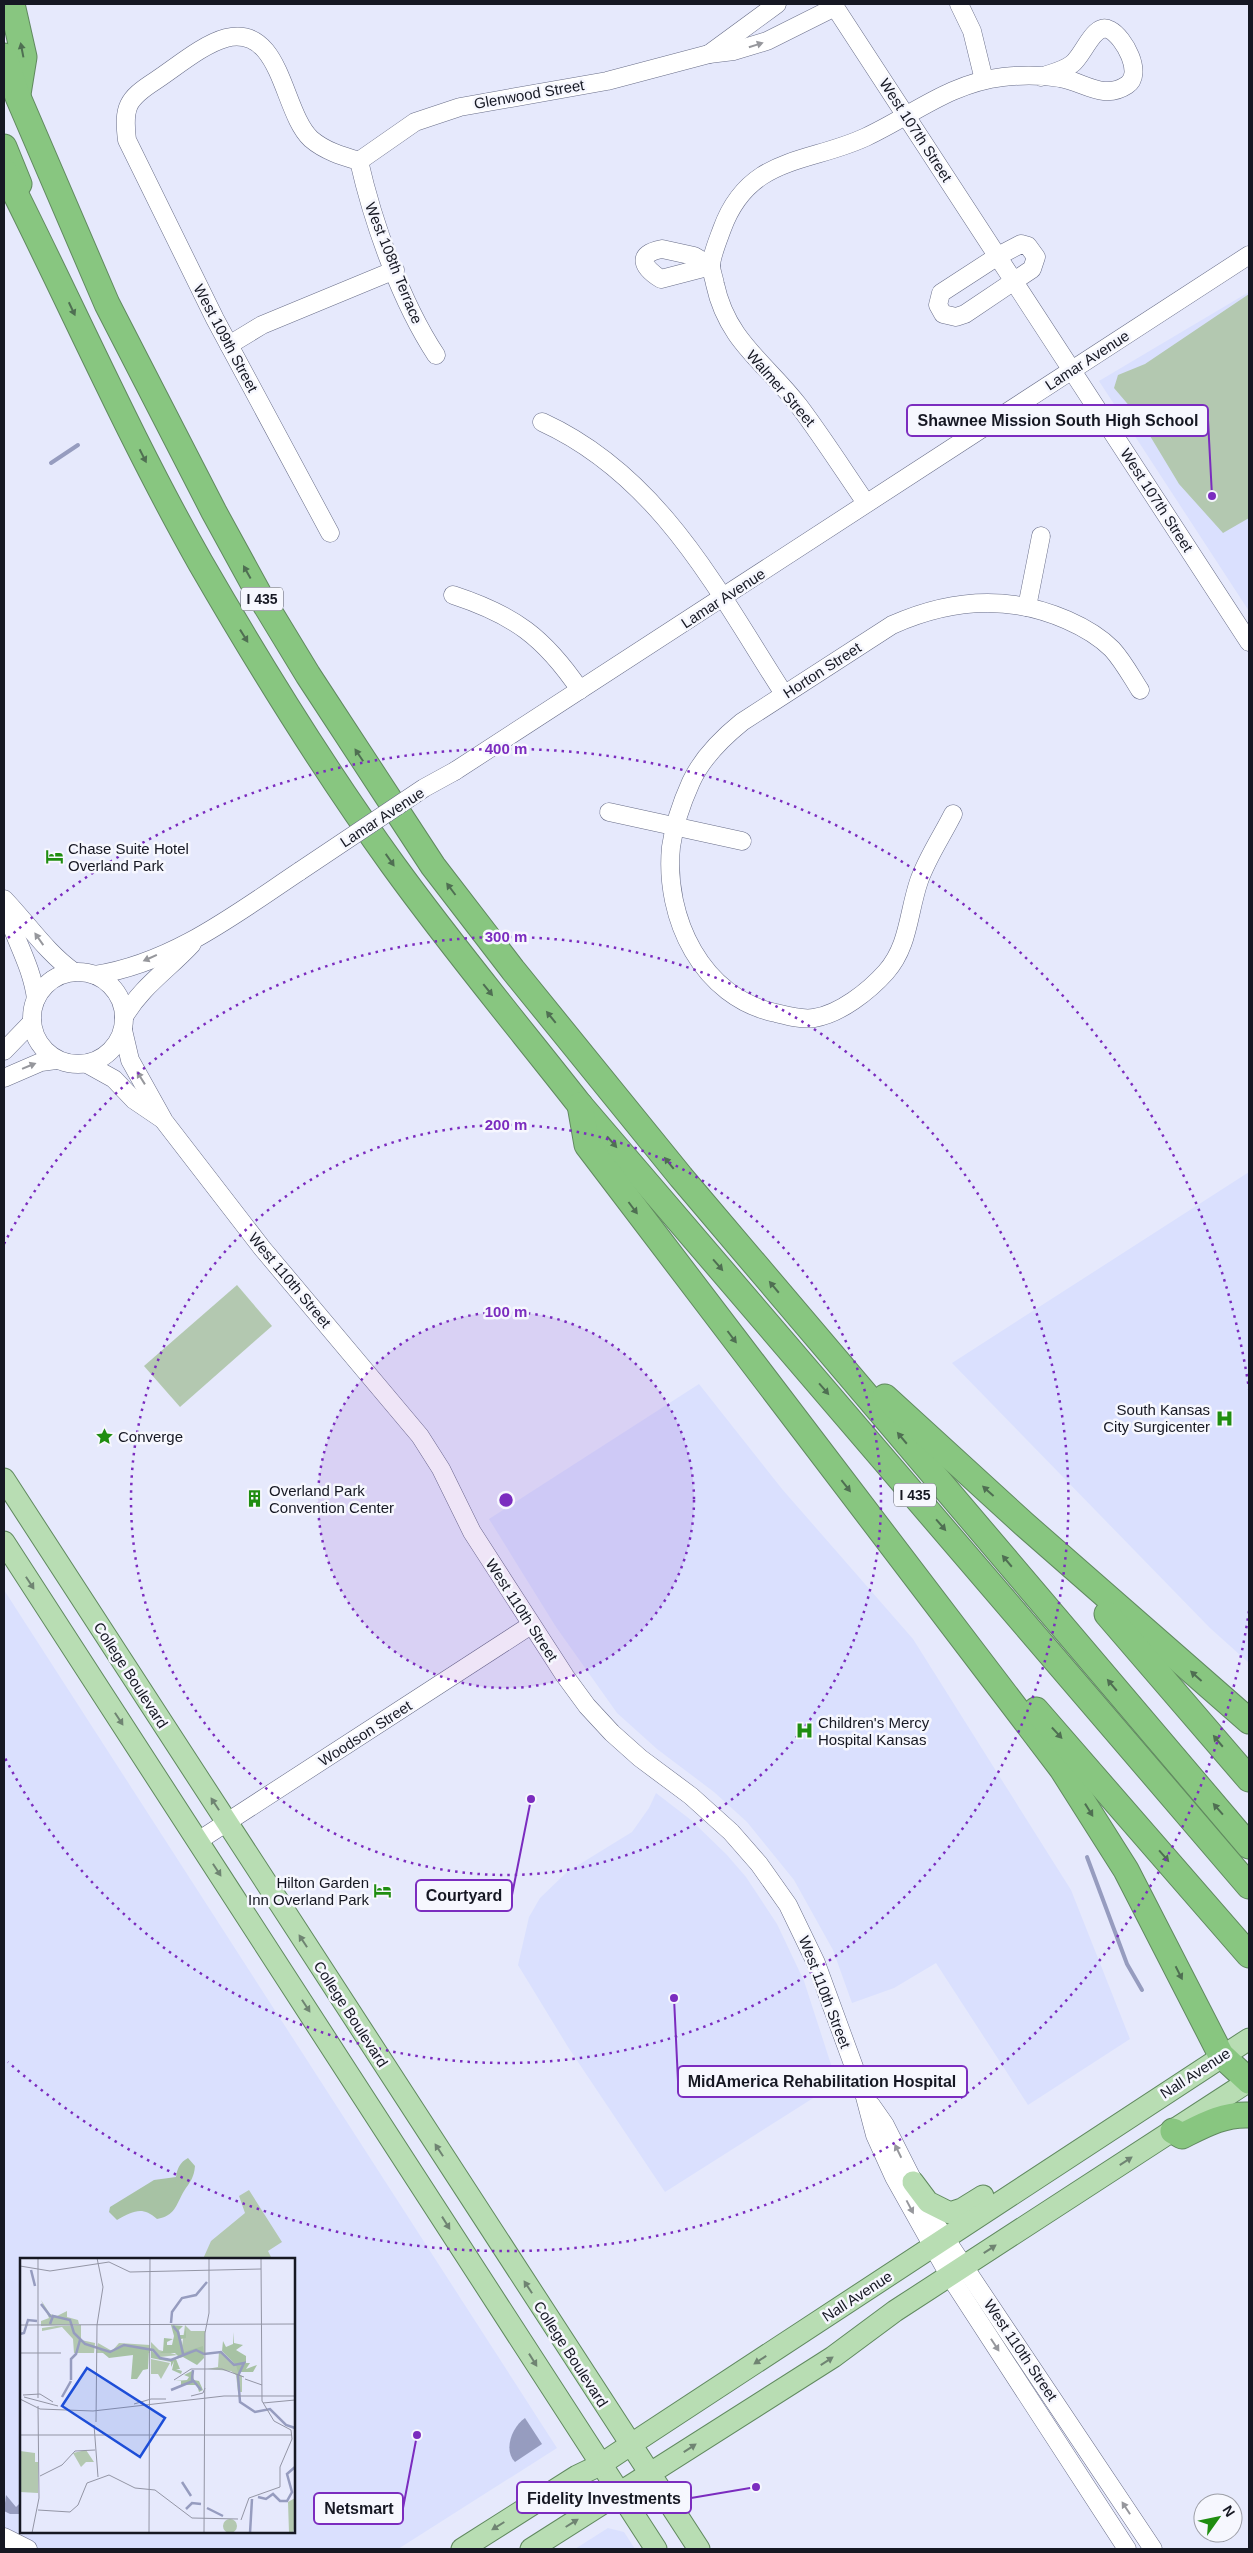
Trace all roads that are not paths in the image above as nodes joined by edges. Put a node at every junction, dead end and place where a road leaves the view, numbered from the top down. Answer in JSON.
{"nodes":[{"id":1,"x":12,"y":4,"type":"edge"},
{"id":2,"x":777,"y":4,"type":"edge"},
{"id":3,"x":959,"y":4,"type":"edge"},
{"id":4,"x":834,"y":5,"type":"edge"},
{"id":5,"x":709,"y":54,"type":"junction"},
{"id":6,"x":4,"y":56,"type":"edge"},
{"id":7,"x":1041,"y":77,"type":"junction"},
{"id":8,"x":984,"y":80,"type":"junction"},
{"id":9,"x":18,"y":97,"type":"junction"},
{"id":10,"x":906,"y":115,"type":"junction"},
{"id":11,"x":4,"y":147,"type":"edge"},
{"id":12,"x":359,"y":161,"type":"junction"},
{"id":13,"x":4,"y":171,"type":"edge"},
{"id":14,"x":1249,"y":255,"type":"edge"},
{"id":15,"x":998,"y":256,"type":"junction"},
{"id":16,"x":52,"y":265,"type":"junction"},
{"id":17,"x":395,"y":270,"type":"junction"},
{"id":18,"x":1015,"y":282,"type":"junction"},
{"id":19,"x":229,"y":345,"type":"junction"},
{"id":20,"x":436,"y":355,"type":"dead end"},
{"id":21,"x":1073,"y":370,"type":"junction"},
{"id":22,"x":542,"y":422,"type":"dead end"},
{"id":23,"x":866,"y":504,"type":"junction"},
{"id":24,"x":330,"y":533,"type":"dead end"},
{"id":25,"x":1041,"y":536,"type":"dead end"},
{"id":26,"x":453,"y":595,"type":"dead end"},
{"id":27,"x":722,"y":598,"type":"junction"},
{"id":28,"x":1027,"y":607,"type":"junction"},
{"id":29,"x":1249,"y":642,"type":"edge"},
{"id":30,"x":580,"y":690,"type":"junction"},
{"id":31,"x":1140,"y":690,"type":"dead end"},
{"id":32,"x":784,"y":694,"type":"junction"},
{"id":33,"x":609,"y":812,"type":"dead end"},
{"id":34,"x":953,"y":814,"type":"dead end"},
{"id":35,"x":676,"y":827,"type":"junction"},
{"id":36,"x":742,"y":841,"type":"dead end"},
{"id":37,"x":4,"y":899,"type":"edge"},
{"id":38,"x":4,"y":904,"type":"edge"},
{"id":39,"x":196,"y":940,"type":"junction"},
{"id":40,"x":74,"y":972,"type":"junction"},
{"id":41,"x":95,"y":975,"type":"junction"},
{"id":42,"x":36,"y":999,"type":"junction"},
{"id":43,"x":32,"y":1022,"type":"junction"},
{"id":44,"x":124,"y":1023,"type":"junction"},
{"id":45,"x":4,"y":1051,"type":"edge"},
{"id":46,"x":56,"y":1060,"type":"junction"},
{"id":47,"x":87,"y":1064,"type":"junction"},
{"id":48,"x":4,"y":1078,"type":"edge"},
{"id":49,"x":580,"y":1105,"type":"junction"},
{"id":50,"x":164,"y":1121,"type":"junction"},
{"id":51,"x":805,"y":1324,"type":"junction"},
{"id":52,"x":4,"y":1479,"type":"edge"},
{"id":53,"x":1024,"y":1524,"type":"junction"},
{"id":54,"x":4,"y":1542,"type":"edge"},
{"id":55,"x":941,"y":1607,"type":"junction"},
{"id":56,"x":531,"y":1625,"type":"junction"},
{"id":57,"x":1249,"y":1721,"type":"edge"},
{"id":58,"x":1249,"y":1778,"type":"edge"},
{"id":59,"x":227,"y":1824,"type":"junction"},
{"id":60,"x":198,"y":1841,"type":"junction"},
{"id":61,"x":1249,"y":1846,"type":"edge"},
{"id":62,"x":1249,"y":1886,"type":"edge"},
{"id":63,"x":1249,"y":1955,"type":"edge"},
{"id":64,"x":1249,"y":2039,"type":"edge"},
{"id":65,"x":1221,"y":2055,"type":"junction"},
{"id":66,"x":1249,"y":2081,"type":"edge"},
{"id":67,"x":865,"y":2097,"type":"junction"},
{"id":68,"x":1249,"y":2115,"type":"edge"},
{"id":69,"x":1124,"y":2120,"type":"junction"},
{"id":70,"x":1173,"y":2130,"type":"junction"},
{"id":71,"x":913,"y":2182,"type":"junction"},
{"id":72,"x":938,"y":2242,"type":"junction"},
{"id":73,"x":957,"y":2270,"type":"junction"},
{"id":74,"x":630,"y":2445,"type":"junction"},
{"id":75,"x":600,"y":2465,"type":"junction"},
{"id":76,"x":649,"y":2474,"type":"junction"},
{"id":77,"x":619,"y":2493,"type":"junction"},
{"id":78,"x":4,"y":2537,"type":"edge"},
{"id":79,"x":28,"y":2549,"type":"edge"},
{"id":80,"x":462,"y":2549,"type":"edge"},
{"id":81,"x":530,"y":2549,"type":"edge"},
{"id":82,"x":656,"y":2549,"type":"edge"},
{"id":83,"x":699,"y":2549,"type":"edge"},
{"id":84,"x":1127,"y":2549,"type":"edge"},
{"id":85,"x":1153,"y":2549,"type":"edge"}],
"edges":[{"from":9,"to":1,"type":"highway","one_way":true},
{"from":2,"to":5,"type":"street","name":"Glenwood Street"},
{"from":3,"to":8,"type":"street"},
{"from":5,"to":4,"type":"street","name":"Glenwood Street","one_way":true},
{"from":4,"to":10,"type":"street","name":"West 107th Street"},
{"from":5,"to":12,"type":"street","name":"Glenwood Street"},
{"from":6,"to":9,"type":"highway","number":"I 435"},
{"from":7,"to":7,"type":"street"},
{"from":7,"to":8,"type":"street"},
{"from":8,"to":10,"type":"street","name":"Walmer Street"},
{"from":51,"to":9,"type":"highway","number":"I 435","one_way":true},
{"from":10,"to":15,"type":"street","name":"West 107th Street"},
{"from":10,"to":23,"type":"street","name":"Walmer Street"},
{"from":11,"to":16,"type":"highway","number":"I 435"},
{"from":12,"to":17,"type":"street","name":"West 108th Terrace"},
{"from":12,"to":19,"type":"street","name":"West 109th Street"},
{"from":13,"to":16,"type":"highway"},
{"from":14,"to":21,"type":"street","name":"Lamar Avenue"},
{"from":15,"to":18,"type":"street","name":"West 107th Street"},
{"from":15,"to":18,"type":"street"},
{"from":15,"to":18,"type":"street"},
{"from":16,"to":49,"type":"highway","number":"I 435","one_way":true},
{"from":17,"to":19,"type":"street"},
{"from":17,"to":20,"type":"street","name":"West 108th Terrace"},
{"from":18,"to":21,"type":"street","name":"West 107th Street"},
{"from":19,"to":24,"type":"street","name":"West 109th Street"},
{"from":21,"to":23,"type":"street","name":"Lamar Avenue"},
{"from":21,"to":29,"type":"street","name":"West 107th Street"},
{"from":22,"to":27,"type":"street"},
{"from":23,"to":27,"type":"street","name":"Lamar Avenue"},
{"from":25,"to":28,"type":"street"},
{"from":26,"to":30,"type":"street"},
{"from":27,"to":30,"type":"street","name":"Lamar Avenue"},
{"from":27,"to":32,"type":"street"},
{"from":28,"to":31,"type":"street","name":"Horton Street"},
{"from":28,"to":32,"type":"street","name":"Horton Street"},
{"from":30,"to":39,"type":"street","name":"Lamar Avenue","bridge":true},
{"from":32,"to":35,"type":"street","name":"Horton Street"},
{"from":33,"to":35,"type":"street"},
{"from":34,"to":35,"type":"street","name":"Horton Street"},
{"from":35,"to":36,"type":"street"},
{"from":40,"to":37,"type":"street","one_way":true},
{"from":38,"to":42,"type":"street"},
{"from":39,"to":41,"type":"street","name":"Lamar Avenue","one_way":true},
{"from":39,"to":44,"type":"street","name":"Lamar Avenue"},
{"from":40,"to":41,"type":"street"},
{"from":40,"to":42,"type":"street"},
{"from":41,"to":44,"type":"street"},
{"from":42,"to":43,"type":"street"},
{"from":43,"to":45,"type":"street"},
{"from":43,"to":46,"type":"street"},
{"from":44,"to":47,"type":"street"},
{"from":50,"to":44,"type":"street","name":"West 110th Street","one_way":true},
{"from":46,"to":47,"type":"street"},
{"from":48,"to":46,"type":"street","one_way":true},
{"from":47,"to":50,"type":"street","name":"West 110th Street"},
{"from":49,"to":55,"type":"highway","one_way":true},
{"from":49,"to":62,"type":"highway","number":"I 435","one_way":true},
{"from":50,"to":56,"type":"street","name":"West 110th Street"},
{"from":53,"to":51,"type":"highway","one_way":true},
{"from":61,"to":51,"type":"highway","number":"I 435","one_way":true},
{"from":59,"to":52,"type":"main road","name":"College Boulevard","one_way":true},
{"from":57,"to":53,"type":"highway","one_way":true},
{"from":58,"to":53,"type":"highway","one_way":true},
{"from":54,"to":60,"type":"main road","one_way":true},
{"from":55,"to":63,"type":"highway","one_way":true},
{"from":55,"to":65,"type":"highway","one_way":true},
{"from":56,"to":59,"type":"street","name":"Woodson Street"},
{"from":56,"to":67,"type":"street","name":"West 110th Street"},
{"from":59,"to":60,"type":"street","name":"Woodson Street"},
{"from":74,"to":59,"type":"main road","name":"College Boulevard","one_way":true},
{"from":60,"to":75,"type":"main road","one_way":true},
{"from":64,"to":65,"type":"main road","name":"Nall Avenue"},
{"from":65,"to":66,"type":"highway"},
{"from":65,"to":69,"type":"main road","name":"Nall Avenue"},
{"from":66,"to":70,"type":"main road"},
{"from":71,"to":67,"type":"street","name":"West 110th Street","one_way":true},
{"from":67,"to":72,"type":"street","name":"West 110th Street","one_way":true},
{"from":68,"to":70,"type":"highway"},
{"from":69,"to":71,"type":"main road"},
{"from":69,"to":72,"type":"main road","name":"Nall Avenue"},
{"from":73,"to":70,"type":"main road","one_way":true},
{"from":71,"to":72,"type":"street","name":"West 110th Street"},
{"from":72,"to":73,"type":"street","name":"West 110th Street"},
{"from":72,"to":74,"type":"main road","name":"Nall Avenue","one_way":true},
{"from":76,"to":73,"type":"main road","one_way":true},
{"from":73,"to":84,"type":"street","name":"West 110th Street","one_way":true},
{"from":85,"to":73,"type":"street","name":"West 110th Street","one_way":true},
{"from":74,"to":75,"type":"main road","name":"Nall Avenue"},
{"from":74,"to":76,"type":"main road","name":"College Boulevard"},
{"from":75,"to":77,"type":"main road"},
{"from":75,"to":80,"type":"main road","name":"Nall Avenue","one_way":true},
{"from":76,"to":77,"type":"main road"},
{"from":76,"to":83,"type":"main road","name":"College Boulevard"},
{"from":81,"to":77,"type":"main road","one_way":true},
{"from":77,"to":82,"type":"main road"},
{"from":78,"to":79,"type":"street"}]}
